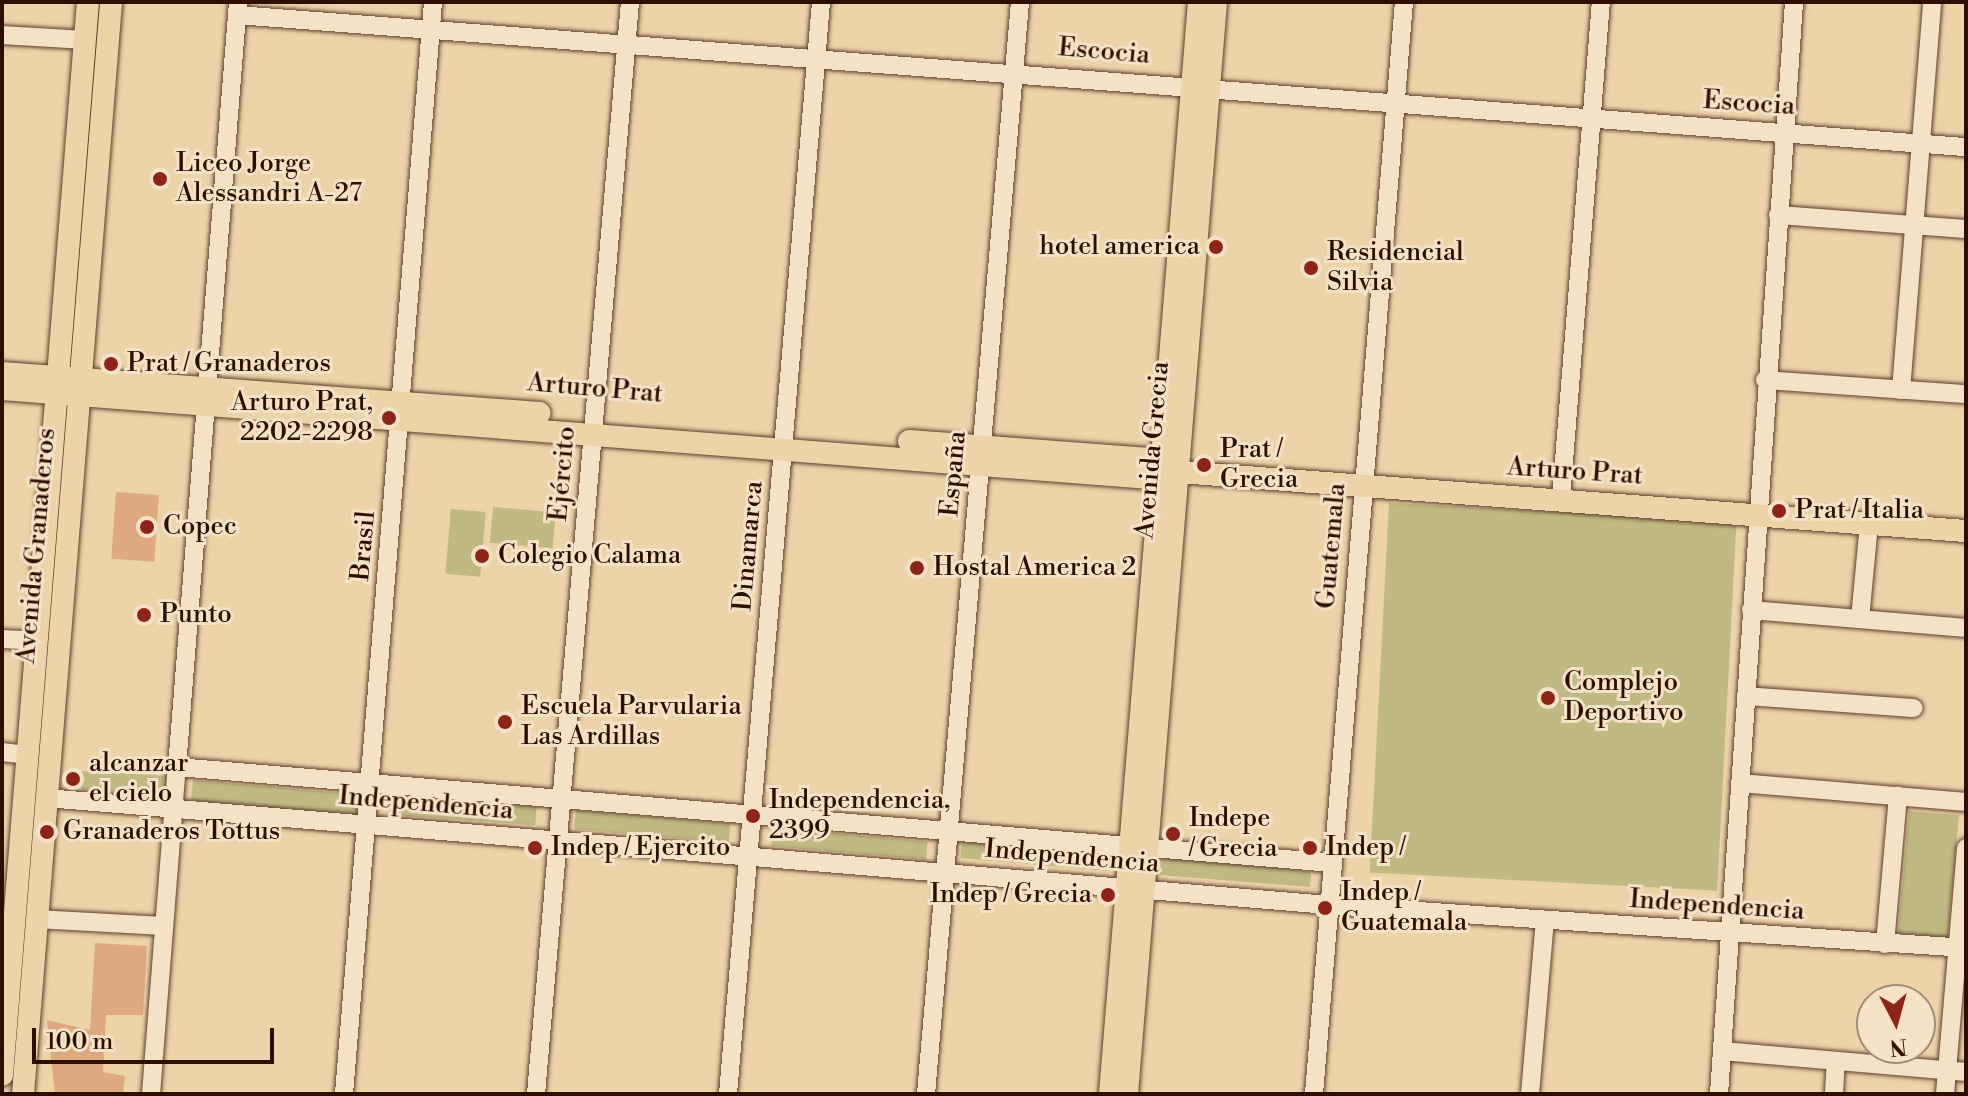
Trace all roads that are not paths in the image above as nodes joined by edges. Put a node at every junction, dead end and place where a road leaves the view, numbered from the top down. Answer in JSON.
{"nodes":[{"id":1,"x":88,"y":2,"type":"edge"},
{"id":2,"x":111,"y":2,"type":"edge"},
{"id":3,"x":433,"y":2,"type":"edge"},
{"id":4,"x":630,"y":2,"type":"edge"},
{"id":5,"x":821,"y":2,"type":"edge"},
{"id":6,"x":1020,"y":2,"type":"edge"},
{"id":7,"x":1199,"y":2,"type":"edge"},
{"id":8,"x":1216,"y":2,"type":"edge"},
{"id":9,"x":1404,"y":2,"type":"edge"},
{"id":10,"x":1601,"y":2,"type":"edge"},
{"id":11,"x":1794,"y":2,"type":"edge"},
{"id":12,"x":1932,"y":2,"type":"edge"},
{"id":13,"x":237,"y":9,"type":"edge"},
{"id":14,"x":431,"y":29,"type":"junction"},
{"id":15,"x":2,"y":35,"type":"edge"},
{"id":16,"x":85,"y":40,"type":"junction"},
{"id":17,"x":626,"y":43,"type":"junction"},
{"id":18,"x":817,"y":56,"type":"junction"},
{"id":19,"x":1014,"y":71,"type":"junction"},
{"id":20,"x":1201,"y":86,"type":"junction"},
{"id":21,"x":1395,"y":102,"type":"junction"},
{"id":22,"x":1592,"y":118,"type":"junction"},
{"id":23,"x":1784,"y":133,"type":"junction"},
{"id":24,"x":1921,"y":144,"type":"junction"},
{"id":25,"x":1966,"y":147,"type":"edge"},
{"id":26,"x":1778,"y":215,"type":"junction"},
{"id":27,"x":1914,"y":226,"type":"junction"},
{"id":28,"x":1966,"y":229,"type":"edge"},
{"id":29,"x":2,"y":373,"type":"edge"},
{"id":30,"x":1765,"y":380,"type":"junction"},
{"id":31,"x":68,"y":386,"type":"junction"},
{"id":32,"x":2,"y":389,"type":"edge"},
{"id":33,"x":1901,"y":390,"type":"junction"},
{"id":34,"x":1966,"y":394,"type":"edge"},
{"id":35,"x":207,"y":396,"type":"junction"},
{"id":36,"x":401,"y":410,"type":"junction"},
{"id":37,"x":594,"y":424,"type":"junction"},
{"id":38,"x":784,"y":439,"type":"junction"},
{"id":39,"x":982,"y":454,"type":"junction"},
{"id":40,"x":1167,"y":470,"type":"junction"},
{"id":41,"x":1363,"y":485,"type":"junction"},
{"id":42,"x":1561,"y":498,"type":"junction"},
{"id":43,"x":1756,"y":515,"type":"junction"},
{"id":44,"x":1869,"y":524,"type":"junction"},
{"id":45,"x":1966,"y":531,"type":"edge"},
{"id":46,"x":1751,"y":610,"type":"junction"},
{"id":47,"x":1860,"y":619,"type":"junction"},
{"id":48,"x":1966,"y":628,"type":"edge"},
{"id":49,"x":2,"y":639,"type":"edge"},
{"id":50,"x":37,"y":641,"type":"junction"},
{"id":51,"x":1746,"y":696,"type":"junction"},
{"id":52,"x":1914,"y":708,"type":"dead end"},
{"id":53,"x":2,"y":752,"type":"edge"},
{"id":54,"x":28,"y":755,"type":"junction"},
{"id":55,"x":177,"y":767,"type":"junction"},
{"id":56,"x":1740,"y":783,"type":"junction"},
{"id":57,"x":370,"y":784,"type":"junction"},
{"id":58,"x":1898,"y":796,"type":"junction"},
{"id":59,"x":46,"y":798,"type":"junction"},
{"id":60,"x":562,"y":799,"type":"junction"},
{"id":61,"x":1966,"y":802,"type":"edge"},
{"id":62,"x":174,"y":809,"type":"junction"},
{"id":63,"x":752,"y":816,"type":"junction"},
{"id":64,"x":367,"y":825,"type":"junction"},
{"id":65,"x":949,"y":832,"type":"junction"},
{"id":66,"x":558,"y":841,"type":"junction"},
{"id":67,"x":1140,"y":846,"type":"junction"},
{"id":68,"x":1966,"y":848,"type":"edge"},
{"id":69,"x":748,"y":857,"type":"junction"},
{"id":70,"x":1333,"y":863,"type":"junction"},
{"id":71,"x":945,"y":874,"type":"junction"},
{"id":72,"x":1136,"y":889,"type":"junction"},
{"id":73,"x":1329,"y":905,"type":"junction"},
{"id":74,"x":36,"y":919,"type":"junction"},
{"id":75,"x":1545,"y":920,"type":"junction"},
{"id":76,"x":164,"y":926,"type":"junction"},
{"id":77,"x":1729,"y":932,"type":"junction"},
{"id":78,"x":1885,"y":944,"type":"junction"},
{"id":79,"x":1962,"y":948,"type":"edge"},
{"id":80,"x":1722,"y":1051,"type":"junction"},
{"id":81,"x":1836,"y":1061,"type":"junction"},
{"id":82,"x":1947,"y":1070,"type":"junction"},
{"id":83,"x":1966,"y":1072,"type":"edge"},
{"id":84,"x":2,"y":1075,"type":"edge"},
{"id":85,"x":23,"y":1094,"type":"edge"},
{"id":86,"x":151,"y":1094,"type":"edge"},
{"id":87,"x":344,"y":1094,"type":"edge"},
{"id":88,"x":536,"y":1094,"type":"edge"},
{"id":89,"x":728,"y":1094,"type":"edge"},
{"id":90,"x":926,"y":1094,"type":"edge"},
{"id":91,"x":1110,"y":1094,"type":"edge"},
{"id":92,"x":1127,"y":1094,"type":"edge"},
{"id":93,"x":1314,"y":1094,"type":"edge"},
{"id":94,"x":1530,"y":1094,"type":"edge"},
{"id":95,"x":1719,"y":1094,"type":"edge"},
{"id":96,"x":1834,"y":1094,"type":"edge"},
{"id":97,"x":1945,"y":1094,"type":"edge"}],
"edges":[{"from":1,"to":16,"type":"main road","name":"Avenida Granaderos"},
{"from":2,"to":31,"type":"main road","name":"Avenida Granaderos"},
{"from":3,"to":14,"type":"street","name":"Brasil"},
{"from":4,"to":17,"type":"street","name":"Ejército"},
{"from":5,"to":18,"type":"street","name":"Dinamarca"},
{"from":6,"to":19,"type":"street","name":"España"},
{"from":7,"to":20,"type":"main road","name":"Avenida Grecia"},
{"from":8,"to":20,"type":"main road","name":"Avenida Grecia"},
{"from":9,"to":21,"type":"street","name":"Guatemala"},
{"from":10,"to":22,"type":"street"},
{"from":11,"to":23,"type":"street"},
{"from":12,"to":24,"type":"street"},
{"from":13,"to":14,"type":"street","name":"Escocia"},
{"from":13,"to":35,"type":"street"},
{"from":14,"to":17,"type":"street","name":"Escocia"},
{"from":14,"to":36,"type":"street","name":"Brasil"},
{"from":15,"to":16,"type":"street"},
{"from":16,"to":31,"type":"main road","name":"Avenida Granaderos"},
{"from":17,"to":18,"type":"street","name":"Escocia"},
{"from":17,"to":37,"type":"street","name":"Ejército"},
{"from":18,"to":19,"type":"street","name":"Escocia"},
{"from":18,"to":38,"type":"street","name":"Dinamarca"},
{"from":19,"to":20,"type":"street","name":"Escocia"},
{"from":19,"to":39,"type":"street","name":"España"},
{"from":20,"to":21,"type":"street","name":"Escocia"},
{"from":20,"to":40,"type":"main road","name":"Avenida Grecia"},
{"from":21,"to":22,"type":"street","name":"Escocia"},
{"from":21,"to":41,"type":"street","name":"Guatemala"},
{"from":22,"to":23,"type":"street","name":"Escocia"},
{"from":22,"to":42,"type":"street"},
{"from":23,"to":24,"type":"street","name":"Escocia"},
{"from":23,"to":26,"type":"street"},
{"from":24,"to":25,"type":"street","name":"Escocia"},
{"from":24,"to":27,"type":"street"},
{"from":26,"to":27,"type":"street"},
{"from":26,"to":30,"type":"street"},
{"from":27,"to":28,"type":"street"},
{"from":27,"to":33,"type":"street"},
{"from":29,"to":31,"type":"main road","name":"Arturo Prat"},
{"from":30,"to":33,"type":"street"},
{"from":30,"to":43,"type":"street"},
{"from":31,"to":32,"type":"main road","name":"Arturo Prat"},
{"from":31,"to":35,"type":"main road","name":"Arturo Prat"},
{"from":31,"to":50,"type":"main road","name":"Avenida Granaderos"},
{"from":31,"to":59,"type":"main road","name":"Avenida Granaderos"},
{"from":33,"to":34,"type":"street"},
{"from":35,"to":36,"type":"main road","name":"Arturo Prat"},
{"from":35,"to":55,"type":"street"},
{"from":36,"to":37,"type":"main road","name":"Arturo Prat"},
{"from":36,"to":57,"type":"street","name":"Brasil"},
{"from":37,"to":38,"type":"main road","name":"Arturo Prat"},
{"from":37,"to":60,"type":"street","name":"Ejército"},
{"from":38,"to":39,"type":"main road","name":"Arturo Prat"},
{"from":38,"to":63,"type":"street","name":"Dinamarca"},
{"from":39,"to":40,"type":"main road","name":"Arturo Prat"},
{"from":39,"to":65,"type":"street","name":"España"},
{"from":40,"to":41,"type":"main road","name":"Arturo Prat"},
{"from":40,"to":67,"type":"main road","name":"Avenida Grecia"},
{"from":41,"to":42,"type":"main road","name":"Arturo Prat"},
{"from":41,"to":70,"type":"street","name":"Guatemala"},
{"from":42,"to":43,"type":"main road","name":"Arturo Prat"},
{"from":43,"to":44,"type":"main road","name":"Arturo Prat"},
{"from":43,"to":46,"type":"street"},
{"from":44,"to":45,"type":"main road","name":"Arturo Prat"},
{"from":44,"to":47,"type":"street"},
{"from":46,"to":47,"type":"street"},
{"from":46,"to":51,"type":"street"},
{"from":47,"to":48,"type":"street"},
{"from":49,"to":50,"type":"street"},
{"from":50,"to":54,"type":"main road","name":"Avenida Granaderos"},
{"from":51,"to":52,"type":"street"},
{"from":51,"to":56,"type":"street"},
{"from":53,"to":54,"type":"street"},
{"from":54,"to":84,"type":"main road","name":"Avenida Granaderos"},
{"from":55,"to":57,"type":"street","name":"Independencia"},
{"from":55,"to":62,"type":"street"},
{"from":56,"to":58,"type":"street"},
{"from":56,"to":77,"type":"street"},
{"from":57,"to":60,"type":"street","name":"Independencia"},
{"from":57,"to":64,"type":"street","name":"Brasil"},
{"from":58,"to":61,"type":"street"},
{"from":58,"to":78,"type":"street"},
{"from":59,"to":62,"type":"street","name":"Independencia"},
{"from":59,"to":74,"type":"main road","name":"Avenida Granaderos"},
{"from":60,"to":63,"type":"street","name":"Independencia"},
{"from":60,"to":66,"type":"street","name":"Ejército"},
{"from":62,"to":64,"type":"street","name":"Independencia"},
{"from":62,"to":76,"type":"street"},
{"from":63,"to":65,"type":"street","name":"Independencia"},
{"from":63,"to":69,"type":"street","name":"Dinamarca"},
{"from":64,"to":66,"type":"street","name":"Independencia"},
{"from":64,"to":87,"type":"street","name":"Brasil"},
{"from":65,"to":67,"type":"street","name":"Independencia"},
{"from":65,"to":71,"type":"street","name":"España"},
{"from":66,"to":69,"type":"street","name":"Independencia"},
{"from":66,"to":88,"type":"street","name":"Ejército"},
{"from":67,"to":70,"type":"street","name":"Independencia"},
{"from":67,"to":72,"type":"main road","name":"Avenida Grecia"},
{"from":68,"to":79,"type":"street"},
{"from":69,"to":71,"type":"street","name":"Independencia"},
{"from":69,"to":89,"type":"street","name":"Dinamarca"},
{"from":70,"to":73,"type":"street","name":"Guatemala"},
{"from":71,"to":72,"type":"street","name":"Independencia"},
{"from":71,"to":90,"type":"street","name":"España"},
{"from":72,"to":73,"type":"street","name":"Independencia"},
{"from":72,"to":91,"type":"main road","name":"Avenida Grecia"},
{"from":72,"to":92,"type":"main road","name":"Avenida Grecia"},
{"from":73,"to":75,"type":"street","name":"Independencia"},
{"from":73,"to":93,"type":"street","name":"Guatemala"},
{"from":74,"to":76,"type":"street"},
{"from":74,"to":85,"type":"main road","name":"Avenida Granaderos"},
{"from":75,"to":77,"type":"street","name":"Independencia"},
{"from":75,"to":94,"type":"street"},
{"from":76,"to":86,"type":"street"},
{"from":77,"to":78,"type":"street","name":"Independencia"},
{"from":77,"to":80,"type":"street"},
{"from":78,"to":79,"type":"street","name":"Independencia"},
{"from":79,"to":82,"type":"street"},
{"from":80,"to":81,"type":"street"},
{"from":80,"to":95,"type":"street"},
{"from":81,"to":82,"type":"street"},
{"from":81,"to":96,"type":"street"},
{"from":82,"to":83,"type":"street"},
{"from":82,"to":97,"type":"street"}]}
